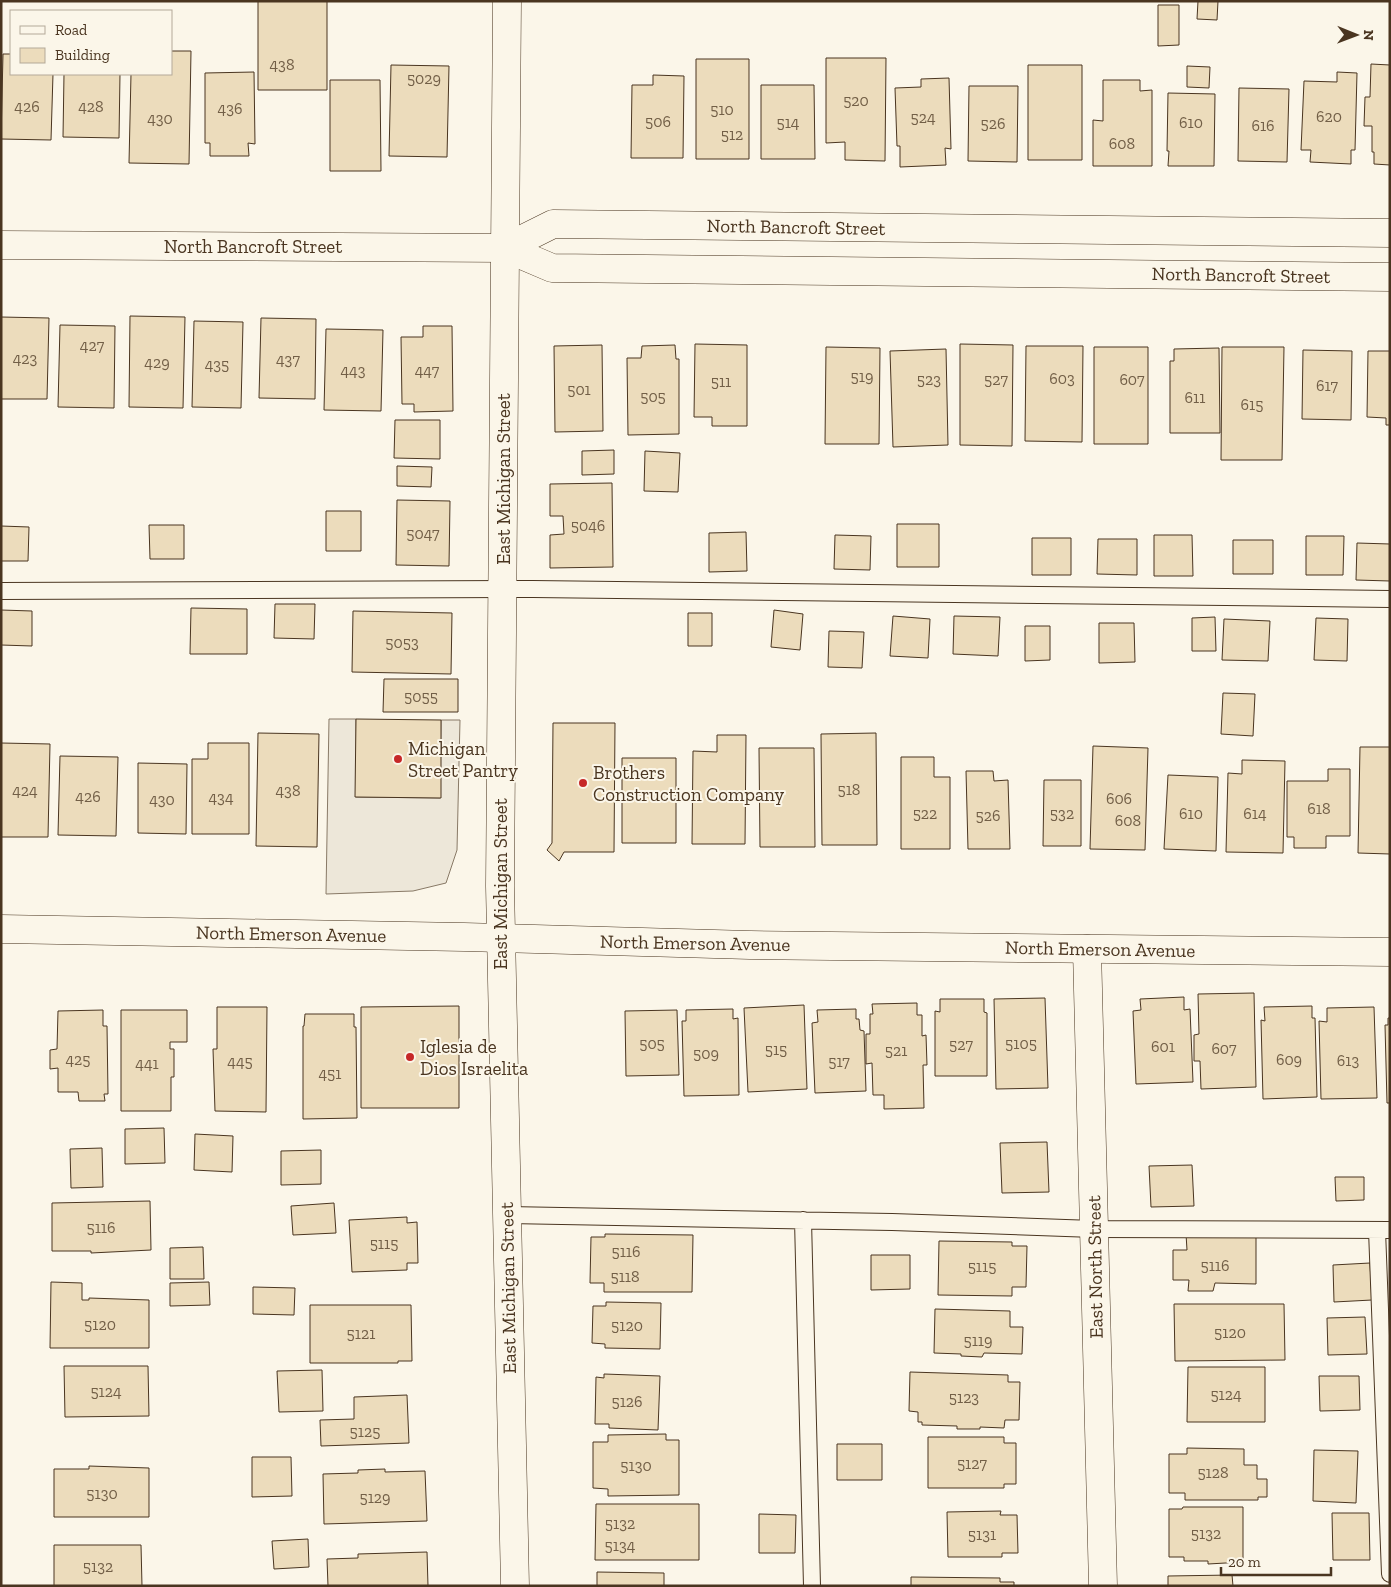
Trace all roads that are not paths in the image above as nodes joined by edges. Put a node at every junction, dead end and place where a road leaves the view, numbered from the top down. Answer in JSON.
{"nodes":[{"id":1,"x":507,"y":1,"type":"edge"},
{"id":2,"x":1093,"y":230,"type":"junction"},
{"id":3,"x":1390,"y":233,"type":"edge"},
{"id":4,"x":1,"y":245,"type":"edge"},
{"id":5,"x":505,"y":248,"type":"junction"},
{"id":6,"x":1093,"y":274,"type":"junction"},
{"id":7,"x":1390,"y":277,"type":"edge"},
{"id":8,"x":502,"y":589,"type":"junction"},
{"id":9,"x":1,"y":591,"type":"edge"},
{"id":10,"x":1390,"y":599,"type":"edge"},
{"id":11,"x":1,"y":929,"type":"edge"},
{"id":12,"x":500,"y":938,"type":"junction"},
{"id":13,"x":1087,"y":949,"type":"junction"},
{"id":14,"x":1390,"y":952,"type":"edge"},
{"id":15,"x":506,"y":1215,"type":"junction"},
{"id":16,"x":802,"y":1220,"type":"junction"},
{"id":17,"x":1094,"y":1228,"type":"junction"},
{"id":18,"x":1384,"y":1230,"type":"edge"},
{"id":19,"x":1390,"y":1574,"type":"edge"},
{"id":20,"x":515,"y":1586,"type":"edge"},
{"id":21,"x":812,"y":1586,"type":"edge"},
{"id":22,"x":1103,"y":1586,"type":"edge"}],
"edges":[{"from":1,"to":5,"type":"main road","name":"East Michigan Street"},
{"from":2,"to":3,"type":"main road","name":"North Bancroft Street"},
{"from":2,"to":5,"type":"main road","name":"North Bancroft Street"},
{"from":2,"to":6,"type":"main road"},
{"from":4,"to":5,"type":"main road","name":"North Bancroft Street"},
{"from":5,"to":6,"type":"main road","name":"North Bancroft Street"},
{"from":5,"to":8,"type":"main road","name":"East Michigan Street"},
{"from":6,"to":7,"type":"main road","name":"North Bancroft Street"},
{"from":8,"to":9,"type":"lane"},
{"from":8,"to":10,"type":"lane"},
{"from":8,"to":12,"type":"main road","name":"East Michigan Street"},
{"from":11,"to":12,"type":"main road","name":"North Emerson Avenue"},
{"from":12,"to":13,"type":"main road","name":"North Emerson Avenue"},
{"from":12,"to":15,"type":"main road","name":"East Michigan Street"},
{"from":13,"to":14,"type":"main road","name":"North Emerson Avenue"},
{"from":13,"to":17,"type":"main road","name":"East North Street"},
{"from":15,"to":16,"type":"lane"},
{"from":15,"to":20,"type":"main road","name":"East Michigan Street"},
{"from":16,"to":17,"type":"lane"},
{"from":16,"to":21,"type":"lane"},
{"from":17,"to":18,"type":"lane"},
{"from":17,"to":22,"type":"main road","name":"East North Street"},
{"from":18,"to":19,"type":"lane"}]}
